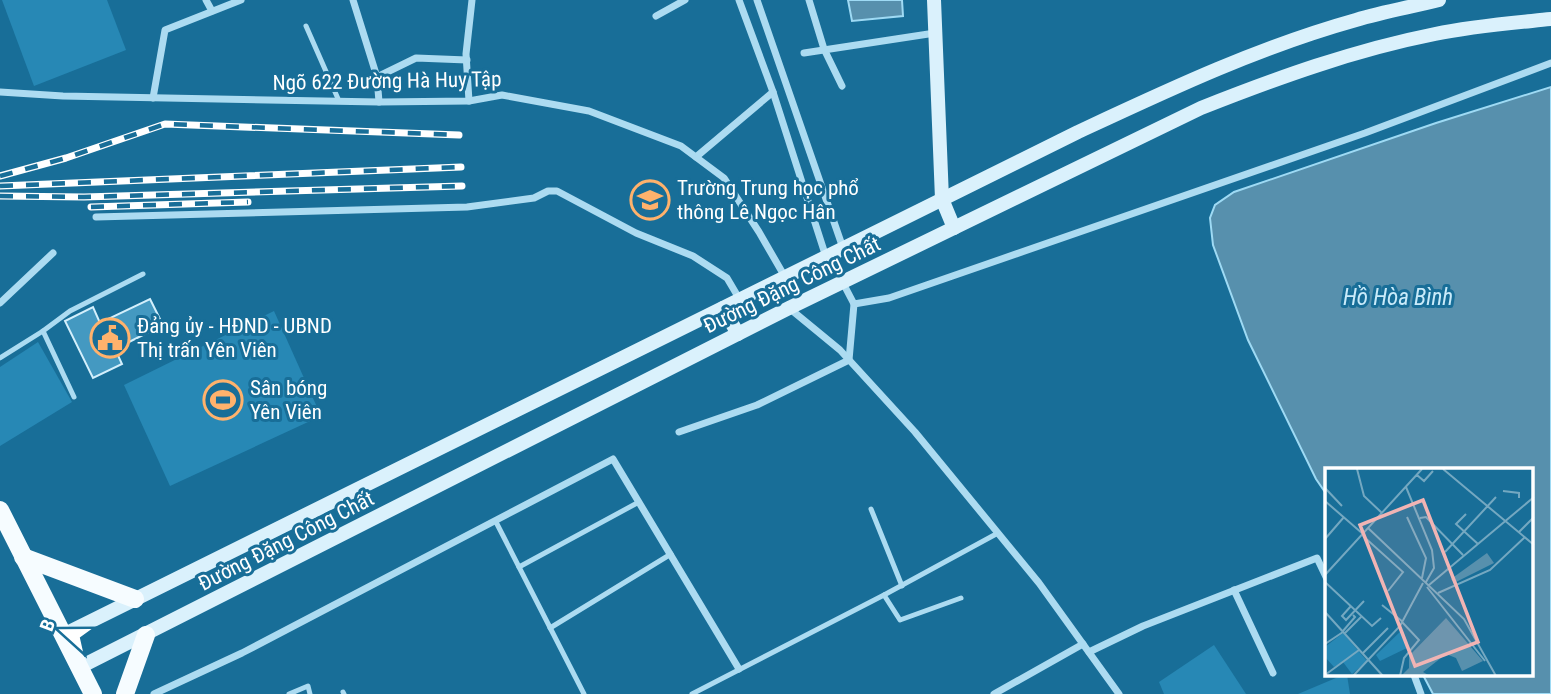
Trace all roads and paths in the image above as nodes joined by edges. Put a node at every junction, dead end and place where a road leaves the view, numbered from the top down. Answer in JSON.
{"nodes":[{"id":1,"x":206,"y":0,"type":"edge"},
{"id":2,"x":241,"y":0,"type":"edge"},
{"id":3,"x":353,"y":0,"type":"edge"},
{"id":4,"x":472,"y":0,"type":"edge"},
{"id":5,"x":685,"y":0,"type":"edge"},
{"id":6,"x":739,"y":0,"type":"edge"},
{"id":7,"x":757,"y":0,"type":"edge"},
{"id":8,"x":809,"y":0,"type":"edge"},
{"id":9,"x":934,"y":0,"type":"edge"},
{"id":10,"x":1439,"y":0,"type":"edge"},
{"id":11,"x":212,"y":12,"type":"junction"},
{"id":12,"x":656,"y":16,"type":"dead end"},
{"id":13,"x":1551,"y":19,"type":"edge"},
{"id":14,"x":306,"y":26,"type":"dead end"},
{"id":15,"x":935,"y":33,"type":"junction"},
{"id":16,"x":824,"y":49,"type":"junction"},
{"id":17,"x":804,"y":52,"type":"dead end"},
{"id":18,"x":467,"y":60,"type":"junction"},
{"id":19,"x":1551,"y":63,"type":"edge"},
{"id":20,"x":377,"y":78,"type":"junction"},
{"id":21,"x":842,"y":86,"type":"dead end"},
{"id":22,"x":0,"y":92,"type":"edge"},
{"id":23,"x":772,"y":92,"type":"junction"},
{"id":24,"x":153,"y":98,"type":"junction"},
{"id":25,"x":339,"y":101,"type":"junction"},
{"id":26,"x":469,"y":101,"type":"junction"},
{"id":27,"x":379,"y":102,"type":"junction"},
{"id":28,"x":696,"y":157,"type":"junction"},
{"id":29,"x":942,"y":200,"type":"junction"},
{"id":30,"x":96,"y":217,"type":"dead end"},
{"id":31,"x":954,"y":228,"type":"junction"},
{"id":32,"x":843,"y":248,"type":"junction"},
{"id":33,"x":53,"y":254,"type":"dead end"},
{"id":34,"x":826,"y":257,"type":"junction"},
{"id":35,"x":143,"y":274,"type":"dead end"},
{"id":36,"x":785,"y":277,"type":"junction"},
{"id":37,"x":843,"y":283,"type":"junction"},
{"id":38,"x":740,"y":300,"type":"junction"},
{"id":39,"x":0,"y":303,"type":"edge"},
{"id":40,"x":854,"y":304,"type":"junction"},
{"id":41,"x":723,"y":307,"type":"junction"},
{"id":42,"x":789,"y":308,"type":"junction"},
{"id":43,"x":43,"y":331,"type":"junction"},
{"id":44,"x":738,"y":334,"type":"junction"},
{"id":45,"x":0,"y":358,"type":"edge"},
{"id":46,"x":849,"y":360,"type":"junction"},
{"id":47,"x":75,"y":397,"type":"dead end"},
{"id":48,"x":679,"y":432,"type":"dead end"},
{"id":49,"x":639,"y":502,"type":"junction"},
{"id":50,"x":871,"y":509,"type":"dead end"},
{"id":51,"x":3,"y":522,"type":"edge"},
{"id":52,"x":496,"y":522,"type":"junction"},
{"id":53,"x":998,"y":533,"type":"junction"},
{"id":54,"x":671,"y":554,"type":"junction"},
{"id":55,"x":23,"y":556,"type":"junction"},
{"id":56,"x":519,"y":567,"type":"junction"},
{"id":57,"x":1325,"y":575,"type":"edge"},
{"id":58,"x":902,"y":586,"type":"junction"},
{"id":59,"x":1234,"y":590,"type":"junction"},
{"id":60,"x":884,"y":596,"type":"junction"},
{"id":61,"x":135,"y":598,"type":"junction"},
{"id":62,"x":961,"y":598,"type":"dead end"},
{"id":63,"x":550,"y":628,"type":"junction"},
{"id":64,"x":63,"y":635,"type":"junction"},
{"id":65,"x":146,"y":635,"type":"junction"},
{"id":66,"x":1083,"y":644,"type":"junction"},
{"id":67,"x":1089,"y":652,"type":"junction"},
{"id":68,"x":80,"y":667,"type":"junction"},
{"id":69,"x":739,"y":669,"type":"junction"},
{"id":70,"x":1273,"y":673,"type":"dead end"},
{"id":71,"x":1414,"y":676,"type":"edge"},
{"id":72,"x":1117,"y":693,"type":"edge"},
{"id":73,"x":93,"y":694,"type":"edge"},
{"id":74,"x":125,"y":694,"type":"edge"},
{"id":75,"x":153,"y":694,"type":"edge"},
{"id":76,"x":289,"y":694,"type":"edge"},
{"id":77,"x":310,"y":694,"type":"edge"},
{"id":78,"x":584,"y":694,"type":"edge"},
{"id":79,"x":692,"y":694,"type":"edge"},
{"id":80,"x":994,"y":694,"type":"edge"},
{"id":81,"x":1421,"y":694,"type":"edge"}],
"edges":[{"from":1,"to":11,"type":"street"},
{"from":2,"to":11,"type":"street"},
{"from":3,"to":20,"type":"street"},
{"from":4,"to":18,"type":"street"},
{"from":5,"to":12,"type":"street"},
{"from":6,"to":23,"type":"street"},
{"from":7,"to":32,"type":"street"},
{"from":8,"to":16,"type":"street"},
{"from":9,"to":15,"type":"main road"},
{"from":10,"to":29,"type":"main road","name":"Đường Đặng Công Chất"},
{"from":11,"to":24,"type":"street"},
{"from":13,"to":31,"type":"main road","name":"Đường Đặng Công Chất"},
{"from":14,"to":25,"type":"lane"},
{"from":15,"to":16,"type":"street"},
{"from":15,"to":29,"type":"main road"},
{"from":16,"to":17,"type":"street"},
{"from":16,"to":21,"type":"street"},
{"from":18,"to":20,"type":"street"},
{"from":18,"to":26,"type":"street"},
{"from":19,"to":40,"type":"street"},
{"from":20,"to":27,"type":"street"},
{"from":22,"to":24,"type":"street","name":"Ngõ 622 Đường Hà Huy Tập"},
{"from":23,"to":28,"type":"street"},
{"from":23,"to":34,"type":"street"},
{"from":24,"to":25,"type":"street","name":"Ngõ 622 Đường Hà Huy Tập"},
{"from":25,"to":27,"type":"street","name":"Ngõ 622 Đường Hà Huy Tập"},
{"from":26,"to":27,"type":"street","name":"Ngõ 622 Đường Hà Huy Tập"},
{"from":26,"to":28,"type":"street","name":"Ngõ 622 Đường Hà Huy Tập"},
{"from":28,"to":36,"type":"street","name":"Ngõ 622 Đường Hà Huy Tập"},
{"from":29,"to":31,"type":"main road"},
{"from":29,"to":32,"type":"main road","name":"Đường Đặng Công Chất"},
{"from":30,"to":38,"type":"street"},
{"from":31,"to":37,"type":"main road","name":"Đường Đặng Công Chất"},
{"from":32,"to":34,"type":"main road","name":"Đường Đặng Công Chất"},
{"from":33,"to":39,"type":"street"},
{"from":34,"to":36,"type":"main road","name":"Đường Đặng Công Chất"},
{"from":35,"to":43,"type":"lane"},
{"from":36,"to":38,"type":"main road","name":"Đường Đặng Công Chất"},
{"from":37,"to":40,"type":"street"},
{"from":37,"to":42,"type":"main road","name":"Đường Đặng Công Chất"},
{"from":38,"to":41,"type":"main road","name":"Đường Đặng Công Chất"},
{"from":40,"to":46,"type":"street"},
{"from":41,"to":44,"type":"main road"},
{"from":41,"to":61,"type":"main road","name":"Đường Đặng Công Chất"},
{"from":42,"to":44,"type":"main road","name":"Đường Đặng Công Chất"},
{"from":42,"to":46,"type":"street"},
{"from":43,"to":45,"type":"lane"},
{"from":43,"to":47,"type":"lane"},
{"from":44,"to":65,"type":"main road","name":"Đường Đặng Công Chất"},
{"from":46,"to":48,"type":"street"},
{"from":46,"to":53,"type":"street"},
{"from":49,"to":52,"type":"street"},
{"from":49,"to":54,"type":"street"},
{"from":49,"to":56,"type":"lane"},
{"from":50,"to":58,"type":"lane"},
{"from":51,"to":55,"type":"main road"},
{"from":52,"to":56,"type":"lane"},
{"from":52,"to":75,"type":"street"},
{"from":53,"to":58,"type":"lane"},
{"from":53,"to":66,"type":"street"},
{"from":54,"to":63,"type":"lane"},
{"from":54,"to":69,"type":"street"},
{"from":55,"to":61,"type":"main road"},
{"from":55,"to":64,"type":"main road"},
{"from":56,"to":63,"type":"lane"},
{"from":57,"to":59,"type":"street"},
{"from":58,"to":60,"type":"lane"},
{"from":59,"to":67,"type":"street"},
{"from":59,"to":70,"type":"street"},
{"from":60,"to":62,"type":"lane"},
{"from":60,"to":69,"type":"lane"},
{"from":61,"to":64,"type":"main road","name":"Đường Đặng Công Chất"},
{"from":63,"to":78,"type":"lane"},
{"from":64,"to":68,"type":"main road"},
{"from":65,"to":68,"type":"main road","name":"Đường Đặng Công Chất"},
{"from":65,"to":74,"type":"main road"},
{"from":66,"to":67,"type":"street"},
{"from":66,"to":80,"type":"street"},
{"from":67,"to":72,"type":"street"},
{"from":68,"to":73,"type":"main road"},
{"from":69,"to":79,"type":"lane"},
{"from":71,"to":81,"type":"street"},
{"from":76,"to":77,"type":"lane"}]}
